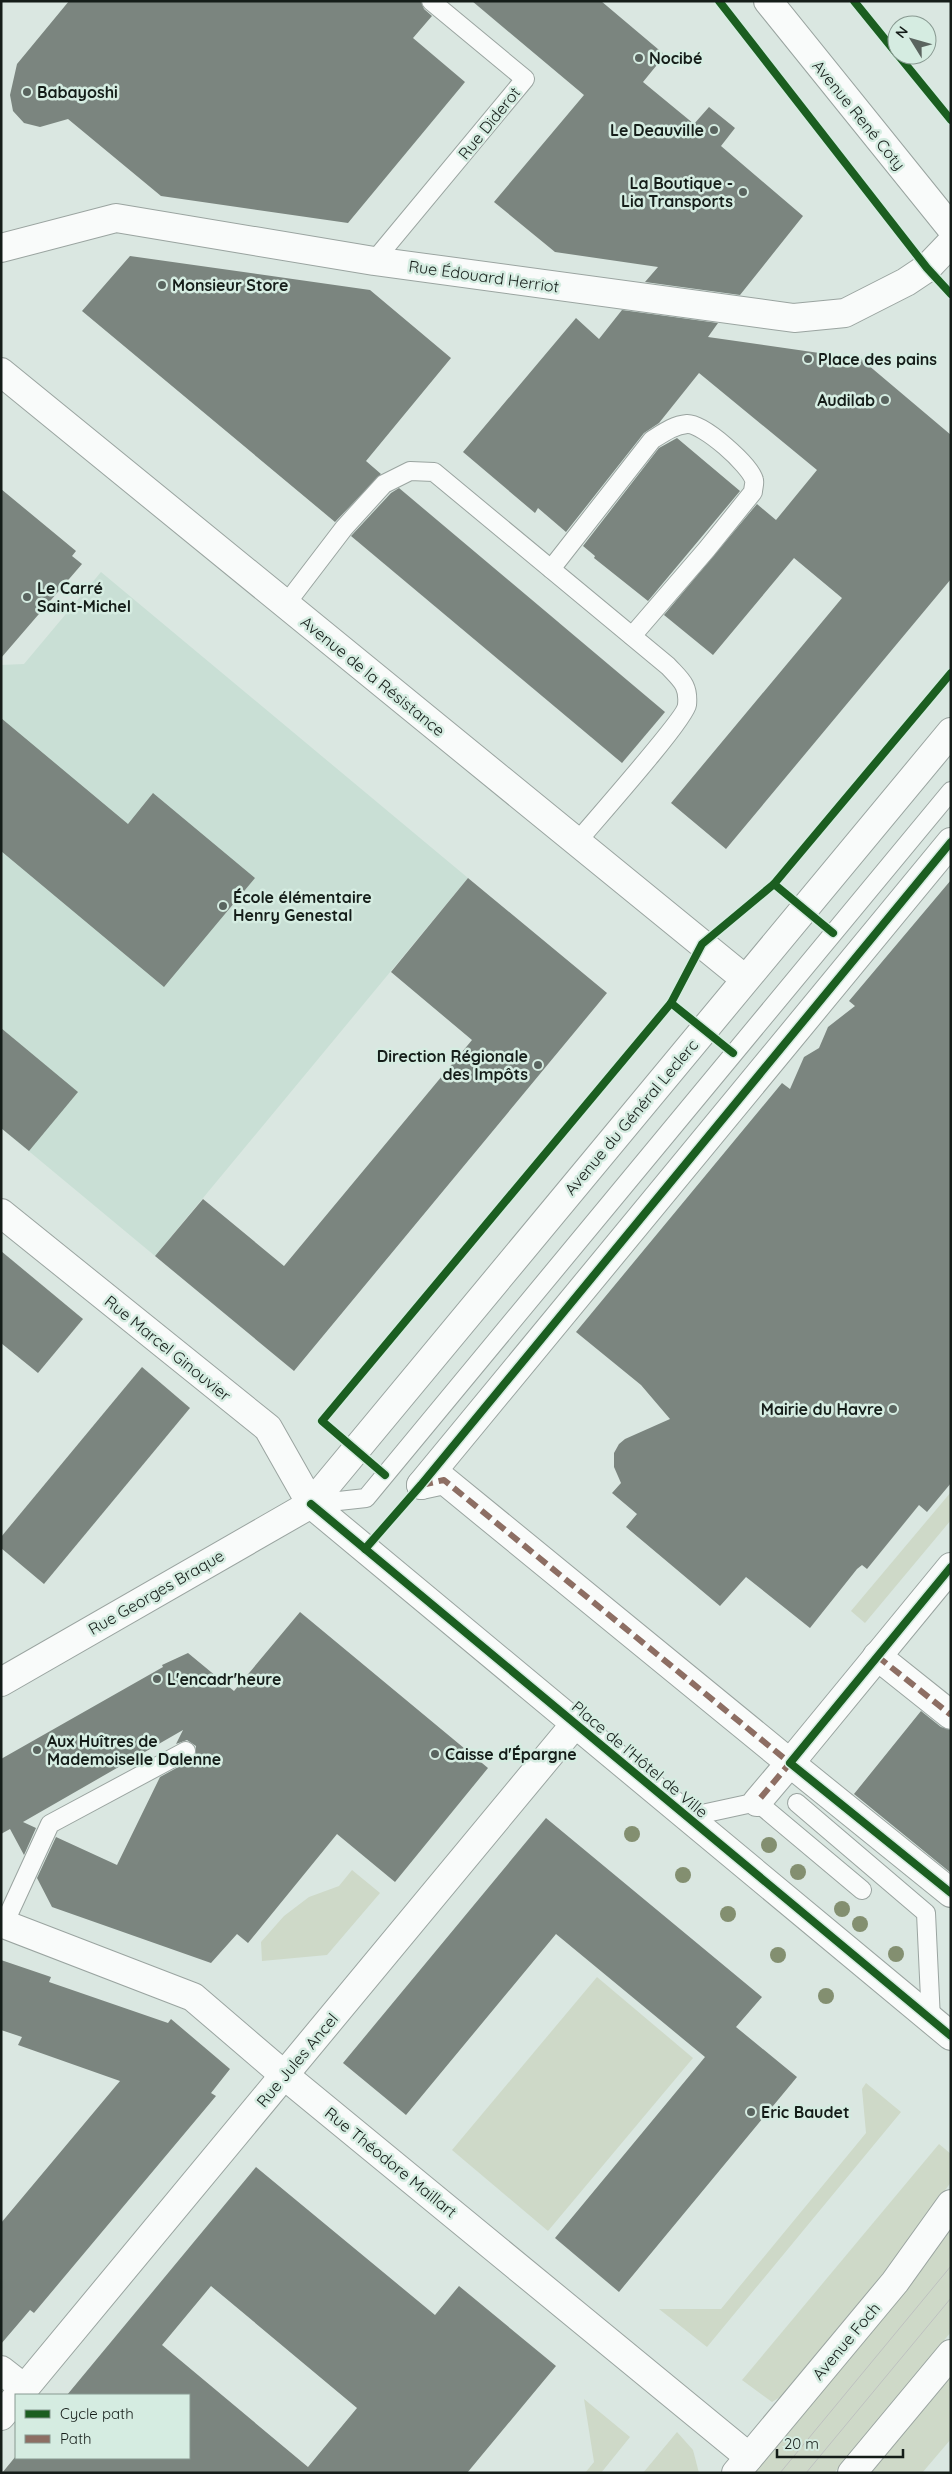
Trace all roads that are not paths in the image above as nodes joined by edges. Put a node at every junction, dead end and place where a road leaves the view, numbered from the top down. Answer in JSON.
{"nodes":[{"id":1,"x":430,"y":1,"type":"edge"},
{"id":2,"x":768,"y":1,"type":"edge"},
{"id":3,"x":951,"y":228,"type":"edge"},
{"id":4,"x":951,"y":244,"type":"edge"},
{"id":5,"x":1,"y":248,"type":"edge"},
{"id":6,"x":374,"y":261,"type":"junction"},
{"id":7,"x":1,"y":372,"type":"edge"},
{"id":8,"x":551,"y":569,"type":"junction"},
{"id":9,"x":286,"y":604,"type":"junction"},
{"id":10,"x":632,"y":636,"type":"junction"},
{"id":11,"x":951,"y":732,"type":"edge"},
{"id":12,"x":951,"y":790,"type":"edge"},
{"id":13,"x":577,"y":842,"type":"junction"},
{"id":14,"x":951,"y":842,"type":"edge"},
{"id":15,"x":746,"y":979,"type":"junction"},
{"id":16,"x":1,"y":1213,"type":"edge"},
{"id":17,"x":310,"y":1504,"type":"junction"},
{"id":18,"x":948,"y":1576,"type":"edge"},
{"id":19,"x":877,"y":1656,"type":"junction"},
{"id":20,"x":1,"y":1682,"type":"edge"},
{"id":21,"x":951,"y":1716,"type":"edge"},
{"id":22,"x":575,"y":1724,"type":"junction"},
{"id":23,"x":186,"y":1751,"type":"dead end"},
{"id":24,"x":790,"y":1763,"type":"junction"},
{"id":25,"x":757,"y":1802,"type":"junction"},
{"id":26,"x":796,"y":1803,"type":"dead end"},
{"id":27,"x":688,"y":1817,"type":"junction"},
{"id":28,"x":862,"y":1890,"type":"dead end"},
{"id":29,"x":951,"y":1893,"type":"edge"},
{"id":30,"x":2,"y":1923,"type":"edge"},
{"id":31,"x":941,"y":2028,"type":"edge"},
{"id":32,"x":284,"y":2075,"type":"junction"},
{"id":33,"x":951,"y":2204,"type":"edge"},
{"id":34,"x":951,"y":2354,"type":"edge"},
{"id":35,"x":1,"y":2370,"type":"edge"},
{"id":36,"x":20,"y":2394,"type":"edge"},
{"id":37,"x":15,"y":2400,"type":"edge"},
{"id":38,"x":1,"y":2416,"type":"edge"},
{"id":39,"x":743,"y":2465,"type":"edge"},
{"id":40,"x":852,"y":2473,"type":"edge"}],
"edges":[{"from":1,"to":6,"type":"lane","name":"Rue Diderot"},
{"from":2,"to":3,"type":"street","name":"Avenue René Coty"},
{"from":4,"to":6,"type":"street","name":"Rue Édouard Herriot"},
{"from":5,"to":6,"type":"street","name":"Rue Édouard Herriot"},
{"from":7,"to":9,"type":"street","name":"Avenue de la Résistance"},
{"from":8,"to":9,"type":"lane"},
{"from":8,"to":10,"type":"lane"},
{"from":8,"to":10,"type":"lane"},
{"from":9,"to":13,"type":"street","name":"Avenue de la Résistance"},
{"from":10,"to":13,"type":"lane"},
{"from":11,"to":15,"type":"street","name":"Avenue du Général Leclerc"},
{"from":12,"to":17,"type":"lane"},
{"from":13,"to":15,"type":"street","name":"Avenue de la Résistance"},
{"from":14,"to":24,"type":"street"},
{"from":15,"to":17,"type":"street","name":"Avenue du Général Leclerc"},
{"from":16,"to":17,"type":"street","name":"Rue Marcel Ginouvier"},
{"from":17,"to":20,"type":"street","name":"Rue Georges Braque"},
{"from":17,"to":22,"type":"street","name":"Place de l'Hôtel de Ville"},
{"from":18,"to":19,"type":"street"},
{"from":19,"to":21,"type":"street"},
{"from":19,"to":24,"type":"street"},
{"from":22,"to":27,"type":"street","name":"Place de l'Hôtel de Ville"},
{"from":22,"to":32,"type":"street","name":"Rue Jules Ancel"},
{"from":23,"to":30,"type":"lane"},
{"from":24,"to":25,"type":"street"},
{"from":24,"to":29,"type":"street"},
{"from":25,"to":27,"type":"lane"},
{"from":25,"to":28,"type":"lane"},
{"from":26,"to":31,"type":"lane"},
{"from":27,"to":31,"type":"street","name":"Place de l'Hôtel de Ville"},
{"from":30,"to":32,"type":"street","name":"Rue Théodore Maillart"},
{"from":32,"to":36,"type":"street","name":"Rue Jules Ancel"},
{"from":32,"to":39,"type":"street","name":"Rue Théodore Maillart"},
{"from":33,"to":39,"type":"street","name":"Avenue Foch"},
{"from":34,"to":40,"type":"street"},
{"from":35,"to":36,"type":"street"},
{"from":37,"to":38,"type":"street","name":"Rue Jules Ancel"}]}
